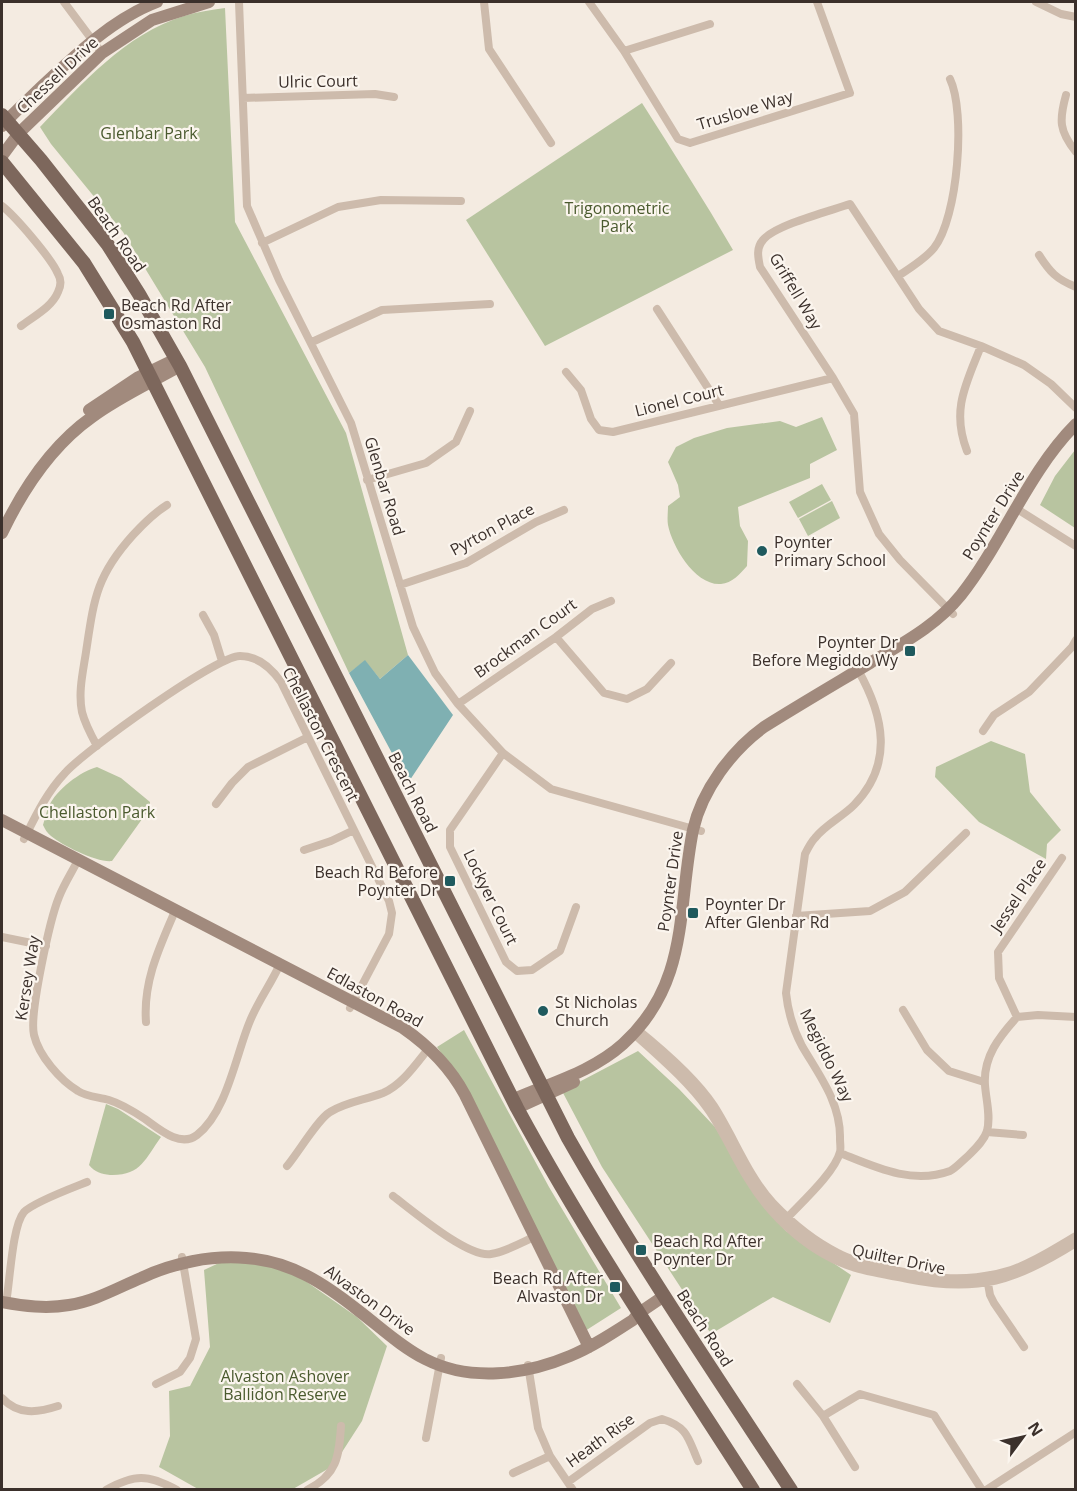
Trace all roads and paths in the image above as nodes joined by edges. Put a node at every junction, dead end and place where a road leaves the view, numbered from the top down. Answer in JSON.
{"nodes":[{"id":1,"x":64,"y":2,"type":"edge"},
{"id":2,"x":157,"y":2,"type":"edge"},
{"id":3,"x":209,"y":2,"type":"edge"},
{"id":4,"x":239,"y":2,"type":"edge"},
{"id":5,"x":484,"y":2,"type":"edge"},
{"id":6,"x":589,"y":2,"type":"edge"},
{"id":7,"x":818,"y":2,"type":"edge"},
{"id":8,"x":1036,"y":2,"type":"edge"},
{"id":9,"x":1076,"y":17,"type":"edge"},
{"id":10,"x":710,"y":24,"type":"dead end"},
{"id":11,"x":93,"y":41,"type":"junction"},
{"id":12,"x":624,"y":51,"type":"junction"},
{"id":13,"x":102,"y":53,"type":"junction"},
{"id":14,"x":950,"y":79,"type":"dead end"},
{"id":15,"x":1065,"y":96,"type":"dead end"},
{"id":16,"x":394,"y":97,"type":"dead end"},
{"id":17,"x":243,"y":98,"type":"junction"},
{"id":18,"x":3,"y":120,"type":"edge"},
{"id":19,"x":19,"y":133,"type":"junction"},
{"id":20,"x":551,"y":143,"type":"dead end"},
{"id":21,"x":1076,"y":152,"type":"edge"},
{"id":22,"x":2,"y":156,"type":"edge"},
{"id":23,"x":2,"y":162,"type":"edge"},
{"id":24,"x":461,"y":201,"type":"dead end"},
{"id":25,"x":2,"y":206,"type":"edge"},
{"id":26,"x":262,"y":243,"type":"junction"},
{"id":27,"x":1039,"y":255,"type":"dead end"},
{"id":28,"x":898,"y":276,"type":"junction"},
{"id":29,"x":1076,"y":287,"type":"edge"},
{"id":30,"x":490,"y":304,"type":"dead end"},
{"id":31,"x":657,"y":309,"type":"dead end"},
{"id":32,"x":21,"y":326,"type":"dead end"},
{"id":33,"x":312,"y":342,"type":"junction"},
{"id":34,"x":981,"y":346,"type":"junction"},
{"id":35,"x":178,"y":363,"type":"junction"},
{"id":36,"x":566,"y":372,"type":"dead end"},
{"id":37,"x":151,"y":376,"type":"junction"},
{"id":38,"x":833,"y":378,"type":"junction"},
{"id":39,"x":719,"y":405,"type":"junction"},
{"id":40,"x":1076,"y":408,"type":"edge"},
{"id":41,"x":470,"y":411,"type":"dead end"},
{"id":42,"x":1076,"y":424,"type":"edge"},
{"id":43,"x":1076,"y":434,"type":"edge"},
{"id":44,"x":967,"y":451,"type":"dead end"},
{"id":45,"x":367,"y":480,"type":"junction"},
{"id":46,"x":168,"y":505,"type":"dead end"},
{"id":47,"x":564,"y":510,"type":"dead end"},
{"id":48,"x":1019,"y":511,"type":"junction"},
{"id":49,"x":2,"y":516,"type":"edge"},
{"id":50,"x":2,"y":533,"type":"edge"},
{"id":51,"x":1076,"y":546,"type":"edge"},
{"id":52,"x":399,"y":585,"type":"junction"},
{"id":53,"x":611,"y":601,"type":"dead end"},
{"id":54,"x":951,"y":612,"type":"junction"},
{"id":55,"x":203,"y":615,"type":"dead end"},
{"id":56,"x":556,"y":637,"type":"junction"},
{"id":57,"x":1074,"y":647,"type":"edge"},
{"id":58,"x":222,"y":662,"type":"junction"},
{"id":59,"x":671,"y":663,"type":"dead end"},
{"id":60,"x":859,"y":673,"type":"junction"},
{"id":61,"x":458,"y":704,"type":"junction"},
{"id":62,"x":983,"y":731,"type":"dead end"},
{"id":63,"x":308,"y":737,"type":"junction"},
{"id":64,"x":97,"y":746,"type":"junction"},
{"id":65,"x":503,"y":753,"type":"junction"},
{"id":66,"x":216,"y":804,"type":"dead end"},
{"id":67,"x":2,"y":820,"type":"edge"},
{"id":68,"x":2,"y":828,"type":"edge"},
{"id":69,"x":354,"y":830,"type":"junction"},
{"id":70,"x":697,"y":830,"type":"junction"},
{"id":71,"x":966,"y":833,"type":"dead end"},
{"id":72,"x":26,"y":836,"type":"junction"},
{"id":73,"x":304,"y":850,"type":"dead end"},
{"id":74,"x":1062,"y":858,"type":"dead end"},
{"id":75,"x":77,"y":863,"type":"junction"},
{"id":76,"x":576,"y":907,"type":"dead end"},
{"id":77,"x":174,"y":914,"type":"junction"},
{"id":78,"x":796,"y":916,"type":"junction"},
{"id":79,"x":2,"y":937,"type":"edge"},
{"id":80,"x":46,"y":946,"type":"junction"},
{"id":81,"x":278,"y":968,"type":"junction"},
{"id":82,"x":351,"y":1005,"type":"junction"},
{"id":83,"x":903,"y":1010,"type":"dead end"},
{"id":84,"x":1017,"y":1017,"type":"junction"},
{"id":85,"x":1076,"y":1017,"type":"edge"},
{"id":86,"x":146,"y":1022,"type":"dead end"},
{"id":87,"x":638,"y":1033,"type":"junction"},
{"id":88,"x":427,"y":1051,"type":"junction"},
{"id":89,"x":984,"y":1082,"type":"junction"},
{"id":90,"x":545,"y":1091,"type":"junction"},
{"id":91,"x":515,"y":1103,"type":"junction"},
{"id":92,"x":987,"y":1132,"type":"junction"},
{"id":93,"x":1023,"y":1135,"type":"dead end"},
{"id":94,"x":840,"y":1153,"type":"junction"},
{"id":95,"x":287,"y":1166,"type":"dead end"},
{"id":96,"x":87,"y":1182,"type":"dead end"},
{"id":97,"x":393,"y":1196,"type":"dead end"},
{"id":98,"x":788,"y":1217,"type":"junction"},
{"id":99,"x":531,"y":1238,"type":"junction"},
{"id":100,"x":1073,"y":1243,"type":"edge"},
{"id":101,"x":183,"y":1260,"type":"junction"},
{"id":102,"x":987,"y":1279,"type":"junction"},
{"id":103,"x":664,"y":1296,"type":"junction"},
{"id":104,"x":4,"y":1299,"type":"edge"},
{"id":105,"x":639,"y":1313,"type":"junction"},
{"id":106,"x":585,"y":1346,"type":"junction"},
{"id":107,"x":1024,"y":1347,"type":"dead end"},
{"id":108,"x":440,"y":1362,"type":"junction"},
{"id":109,"x":528,"y":1366,"type":"junction"},
{"id":110,"x":156,"y":1384,"type":"dead end"},
{"id":111,"x":797,"y":1384,"type":"dead end"},
{"id":112,"x":2,"y":1398,"type":"edge"},
{"id":113,"x":58,"y":1406,"type":"dead end"},
{"id":114,"x":823,"y":1416,"type":"junction"},
{"id":115,"x":341,"y":1426,"type":"dead end"},
{"id":116,"x":1076,"y":1432,"type":"edge"},
{"id":117,"x":426,"y":1438,"type":"dead end"},
{"id":118,"x":550,"y":1456,"type":"junction"},
{"id":119,"x":698,"y":1461,"type":"dead end"},
{"id":120,"x":855,"y":1467,"type":"dead end"},
{"id":121,"x":513,"y":1473,"type":"dead end"},
{"id":122,"x":570,"y":1486,"type":"edge"},
{"id":123,"x":106,"y":1490,"type":"edge"},
{"id":124,"x":177,"y":1490,"type":"edge"},
{"id":125,"x":307,"y":1490,"type":"edge"},
{"id":126,"x":753,"y":1490,"type":"edge"},
{"id":127,"x":791,"y":1490,"type":"edge"},
{"id":128,"x":984,"y":1490,"type":"edge"}],
"edges":[{"from":1,"to":11,"type":"street"},
{"from":2,"to":11,"type":"street","name":"Chessell Drive"},
{"from":3,"to":13,"type":"street","name":"Chessell Drive"},
{"from":4,"to":17,"type":"street","name":"Glenbar Road"},
{"from":5,"to":20,"type":"street"},
{"from":6,"to":12,"type":"street","name":"Truslove Way"},
{"from":7,"to":12,"type":"street","name":"Truslove Way"},
{"from":8,"to":9,"type":"street"},
{"from":10,"to":12,"type":"street"},
{"from":11,"to":13,"type":"street"},
{"from":11,"to":18,"type":"street","name":"Chessell Drive"},
{"from":13,"to":19,"type":"street","name":"Chessell Drive"},
{"from":14,"to":28,"type":"street"},
{"from":15,"to":21,"type":"street"},
{"from":16,"to":17,"type":"street","name":"Ulric Court"},
{"from":17,"to":26,"type":"street","name":"Glenbar Road"},
{"from":18,"to":19,"type":"main road","name":"Beach Road"},
{"from":19,"to":22,"type":"street","name":"Chessell Drive"},
{"from":19,"to":35,"type":"main road","name":"Beach Road"},
{"from":23,"to":37,"type":"main road"},
{"from":24,"to":26,"type":"street"},
{"from":25,"to":32,"type":"street"},
{"from":26,"to":33,"type":"street","name":"Glenbar Road"},
{"from":27,"to":29,"type":"street"},
{"from":28,"to":34,"type":"street","name":"Griffell Way"},
{"from":28,"to":38,"type":"street","name":"Griffell Way"},
{"from":30,"to":33,"type":"street"},
{"from":31,"to":39,"type":"street"},
{"from":33,"to":45,"type":"street","name":"Glenbar Road"},
{"from":34,"to":40,"type":"street","name":"Griffell Way"},
{"from":34,"to":44,"type":"street"},
{"from":35,"to":37,"type":"street"},
{"from":35,"to":90,"type":"main road","name":"Beach Road"},
{"from":36,"to":39,"type":"street","name":"Lionel Court"},
{"from":37,"to":49,"type":"street"},
{"from":37,"to":50,"type":"street"},
{"from":37,"to":91,"type":"main road"},
{"from":38,"to":39,"type":"street","name":"Lionel Court"},
{"from":38,"to":54,"type":"street","name":"Griffell Way"},
{"from":41,"to":45,"type":"street"},
{"from":42,"to":48,"type":"street","name":"Poynter Drive"},
{"from":43,"to":48,"type":"street","name":"Poynter Drive"},
{"from":45,"to":52,"type":"street","name":"Glenbar Road"},
{"from":46,"to":64,"type":"street"},
{"from":47,"to":52,"type":"street","name":"Pyrton Place"},
{"from":48,"to":51,"type":"street"},
{"from":48,"to":54,"type":"street","name":"Poynter Drive"},
{"from":52,"to":61,"type":"street","name":"Glenbar Road"},
{"from":53,"to":56,"type":"street","name":"Brockman Court"},
{"from":54,"to":60,"type":"street","name":"Poynter Drive"},
{"from":55,"to":58,"type":"street"},
{"from":56,"to":59,"type":"street"},
{"from":56,"to":61,"type":"street","name":"Brockman Court"},
{"from":57,"to":62,"type":"street"},
{"from":58,"to":63,"type":"street","name":"Chellaston Crescent"},
{"from":58,"to":64,"type":"street","name":"Chellaston Crescent"},
{"from":60,"to":70,"type":"street","name":"Poynter Drive"},
{"from":60,"to":78,"type":"street","name":"Megiddo Way"},
{"from":61,"to":65,"type":"street","name":"Glenbar Road"},
{"from":63,"to":66,"type":"street"},
{"from":63,"to":69,"type":"street","name":"Chellaston Crescent"},
{"from":64,"to":72,"type":"street","name":"Chellaston Crescent"},
{"from":65,"to":70,"type":"street","name":"Glenbar Road"},
{"from":65,"to":76,"type":"street","name":"Lockyer Court"},
{"from":67,"to":72,"type":"street","name":"Edlaston Road"},
{"from":68,"to":72,"type":"street","name":"Edlaston Road"},
{"from":69,"to":73,"type":"street"},
{"from":69,"to":82,"type":"street","name":"Chellaston Crescent"},
{"from":70,"to":87,"type":"street","name":"Poynter Drive"},
{"from":71,"to":78,"type":"street"},
{"from":72,"to":75,"type":"street","name":"Edlaston Road"},
{"from":74,"to":84,"type":"street","name":"Jessel Place"},
{"from":75,"to":77,"type":"street","name":"Edlaston Road"},
{"from":75,"to":80,"type":"street","name":"Kersey Way"},
{"from":77,"to":81,"type":"street","name":"Edlaston Road"},
{"from":77,"to":86,"type":"street"},
{"from":78,"to":94,"type":"street","name":"Megiddo Way"},
{"from":79,"to":80,"type":"street"},
{"from":80,"to":81,"type":"street","name":"Kersey Way"},
{"from":81,"to":82,"type":"street","name":"Edlaston Road"},
{"from":82,"to":88,"type":"street","name":"Edlaston Road"},
{"from":83,"to":89,"type":"street"},
{"from":84,"to":85,"type":"street"},
{"from":84,"to":89,"type":"street"},
{"from":87,"to":90,"type":"street","name":"Poynter Drive"},
{"from":87,"to":98,"type":"street","name":"Quilter Drive"},
{"from":87,"to":102,"type":"street","name":"Quilter Drive"},
{"from":88,"to":95,"type":"street"},
{"from":88,"to":99,"type":"street","name":"Edlaston Road"},
{"from":89,"to":92,"type":"street"},
{"from":90,"to":91,"type":"street","name":"Poynter Drive"},
{"from":90,"to":103,"type":"main road","name":"Beach Road"},
{"from":91,"to":105,"type":"main road"},
{"from":92,"to":93,"type":"street"},
{"from":92,"to":94,"type":"street"},
{"from":94,"to":98,"type":"street"},
{"from":96,"to":104,"type":"street"},
{"from":97,"to":99,"type":"street"},
{"from":98,"to":102,"type":"street","name":"Quilter Drive"},
{"from":99,"to":106,"type":"street","name":"Edlaston Road"},
{"from":100,"to":102,"type":"street","name":"Quilter Drive"},
{"from":101,"to":104,"type":"street","name":"Alvaston Drive"},
{"from":101,"to":108,"type":"street","name":"Alvaston Drive"},
{"from":101,"to":110,"type":"street"},
{"from":102,"to":107,"type":"street"},
{"from":103,"to":105,"type":"street","name":"Alvaston Drive"},
{"from":103,"to":127,"type":"main road","name":"Beach Road"},
{"from":105,"to":106,"type":"street","name":"Alvaston Drive"},
{"from":105,"to":126,"type":"main road"},
{"from":106,"to":109,"type":"street","name":"Alvaston Drive"},
{"from":108,"to":109,"type":"street","name":"Alvaston Drive"},
{"from":108,"to":117,"type":"street"},
{"from":109,"to":118,"type":"street"},
{"from":111,"to":114,"type":"street"},
{"from":112,"to":113,"type":"street"},
{"from":114,"to":120,"type":"street"},
{"from":114,"to":128,"type":"street"},
{"from":115,"to":125,"type":"street"},
{"from":116,"to":128,"type":"street"},
{"from":118,"to":121,"type":"street"},
{"from":118,"to":122,"type":"street"},
{"from":119,"to":122,"type":"street","name":"Heath Rise"},
{"from":123,"to":124,"type":"street"}]}
